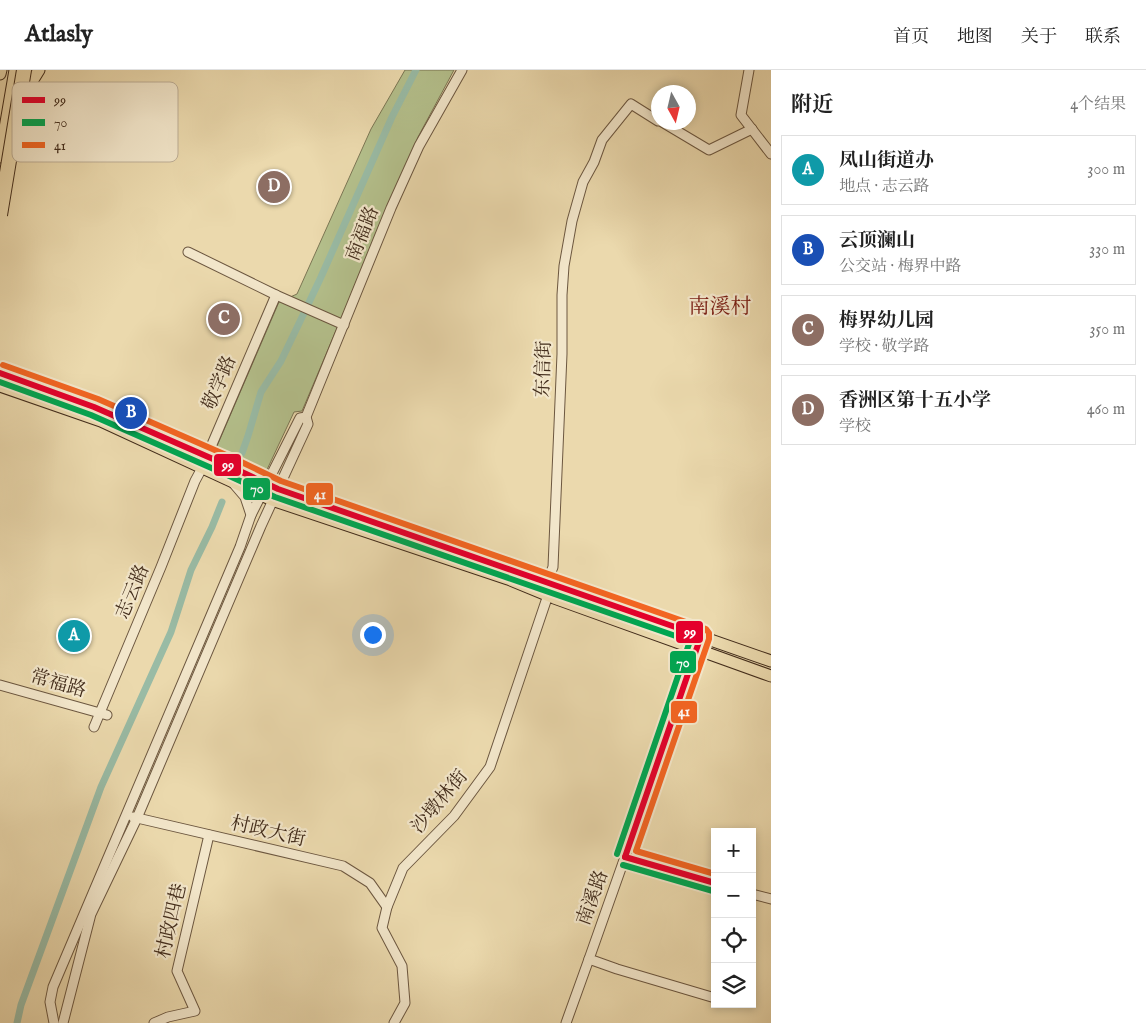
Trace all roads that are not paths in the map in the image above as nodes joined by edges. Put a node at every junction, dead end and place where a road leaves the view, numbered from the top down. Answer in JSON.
{"nodes":[{"id":1,"x":39,"y":70,"type":"edge"},
{"id":2,"x":462,"y":70,"type":"edge"},
{"id":3,"x":749,"y":70,"type":"edge"},
{"id":4,"x":31,"y":82,"type":"edge"},
{"id":5,"x":12,"y":87,"type":"edge"},
{"id":6,"x":12,"y":113,"type":"edge"},
{"id":7,"x":651,"y":117,"type":"edge"},
{"id":8,"x":6,"y":122,"type":"junction"},
{"id":9,"x":752,"y":129,"type":"junction"},
{"id":10,"x":675,"y":130,"type":"edge"},
{"id":11,"x":12,"y":142,"type":"edge"},
{"id":12,"x":771,"y":154,"type":"edge"},
{"id":13,"x":0,"y":157,"type":"edge"},
{"id":14,"x":0,"y":214,"type":"edge"},
{"id":15,"x":188,"y":252,"type":"dead end"},
{"id":16,"x":276,"y":295,"type":"junction"},
{"id":17,"x":344,"y":325,"type":"junction"},
{"id":18,"x":0,"y":373,"type":"edge"},
{"id":19,"x":0,"y":386,"type":"edge"},
{"id":20,"x":306,"y":417,"type":"junction"},
{"id":21,"x":186,"y":447,"type":"junction"},
{"id":22,"x":207,"y":456,"type":"junction"},
{"id":23,"x":181,"y":459,"type":"junction"},
{"id":24,"x":202,"y":468,"type":"junction"},
{"id":25,"x":232,"y":482,"type":"junction"},
{"id":26,"x":266,"y":484,"type":"junction"},
{"id":27,"x":278,"y":489,"type":"junction"},
{"id":28,"x":261,"y":495,"type":"junction"},
{"id":29,"x":272,"y":500,"type":"junction"},
{"id":30,"x":252,"y":515,"type":"junction"},
{"id":31,"x":547,"y":582,"type":"junction"},
{"id":32,"x":548,"y":595,"type":"junction"},
{"id":33,"x":701,"y":636,"type":"junction"},
{"id":34,"x":696,"y":650,"type":"junction"},
{"id":35,"x":771,"y":661,"type":"edge"},
{"id":36,"x":771,"y":676,"type":"edge"},
{"id":37,"x":0,"y":685,"type":"edge"},
{"id":38,"x":103,"y":714,"type":"junction"},
{"id":39,"x":94,"y":727,"type":"dead end"},
{"id":40,"x":126,"y":816,"type":"junction"},
{"id":41,"x":137,"y":818,"type":"junction"},
{"id":42,"x":208,"y":835,"type":"junction"},
{"id":43,"x":625,"y":857,"type":"junction"},
{"id":44,"x":711,"y":882,"type":"edge"},
{"id":45,"x":756,"y":895,"type":"edge"},
{"id":46,"x":771,"y":899,"type":"edge"},
{"id":47,"x":387,"y":907,"type":"junction"},
{"id":48,"x":589,"y":959,"type":"junction"},
{"id":49,"x":711,"y":997,"type":"edge"},
{"id":50,"x":54,"y":1023,"type":"edge"},
{"id":51,"x":63,"y":1023,"type":"edge"},
{"id":52,"x":154,"y":1023,"type":"edge"},
{"id":53,"x":394,"y":1023,"type":"edge"},
{"id":54,"x":566,"y":1023,"type":"edge"}],
"edges":[{"from":1,"to":4,"type":"main road","bridge":true},
{"from":2,"to":17,"type":"street","name":"南福路"},
{"from":3,"to":9,"type":"street"},
{"from":5,"to":8,"type":"main road"},
{"from":6,"to":8,"type":"main road","bridge":true},
{"from":7,"to":31,"type":"street","name":"东信街"},
{"from":8,"to":13,"type":"main road"},
{"from":9,"to":10,"type":"street"},
{"from":9,"to":12,"type":"street"},
{"from":11,"to":14,"type":"highway","bridge":true},
{"from":15,"to":16,"type":"street"},
{"from":16,"to":17,"type":"street"},
{"from":16,"to":22,"type":"street","name":"敬学路"},
{"from":17,"to":20,"type":"street","name":"南福路"},
{"from":18,"to":21,"type":"main road"},
{"from":19,"to":23,"type":"main road"},
{"from":20,"to":26,"type":"street"},
{"from":20,"to":27,"type":"street"},
{"from":21,"to":22,"type":"main road"},
{"from":21,"to":23,"type":"street"},
{"from":22,"to":26,"type":"main road"},
{"from":23,"to":24,"type":"main road"},
{"from":24,"to":25,"type":"main road"},
{"from":24,"to":38,"type":"street","name":"志云路"},
{"from":25,"to":28,"type":"main road"},
{"from":25,"to":30,"type":"street"},
{"from":26,"to":27,"type":"main road"},
{"from":26,"to":28,"type":"street"},
{"from":27,"to":29,"type":"street"},
{"from":27,"to":31,"type":"main road"},
{"from":28,"to":29,"type":"main road"},
{"from":28,"to":30,"type":"street"},
{"from":29,"to":32,"type":"main road"},
{"from":29,"to":41,"type":"street"},
{"from":30,"to":40,"type":"street"},
{"from":31,"to":33,"type":"main road"},
{"from":32,"to":34,"type":"main road"},
{"from":32,"to":47,"type":"street","name":"沙墩林街"},
{"from":33,"to":34,"type":"street","name":"南溪路"},
{"from":33,"to":35,"type":"main road"},
{"from":34,"to":36,"type":"main road"},
{"from":34,"to":43,"type":"street","name":"南溪路"},
{"from":37,"to":38,"type":"street","name":"常福路"},
{"from":38,"to":39,"type":"street","name":"志云路"},
{"from":40,"to":41,"type":"street","name":"村政大街"},
{"from":40,"to":50,"type":"street"},
{"from":41,"to":42,"type":"street","name":"村政大街"},
{"from":41,"to":51,"type":"street"},
{"from":42,"to":47,"type":"street","name":"村政大街"},
{"from":42,"to":52,"type":"street","name":"村政四巷"},
{"from":43,"to":44,"type":"street"},
{"from":43,"to":48,"type":"street","name":"南溪路"},
{"from":45,"to":46,"type":"street"},
{"from":47,"to":53,"type":"street","name":"沙墩林街"},
{"from":48,"to":49,"type":"street"},
{"from":48,"to":54,"type":"street","name":"南溪路"}]}
